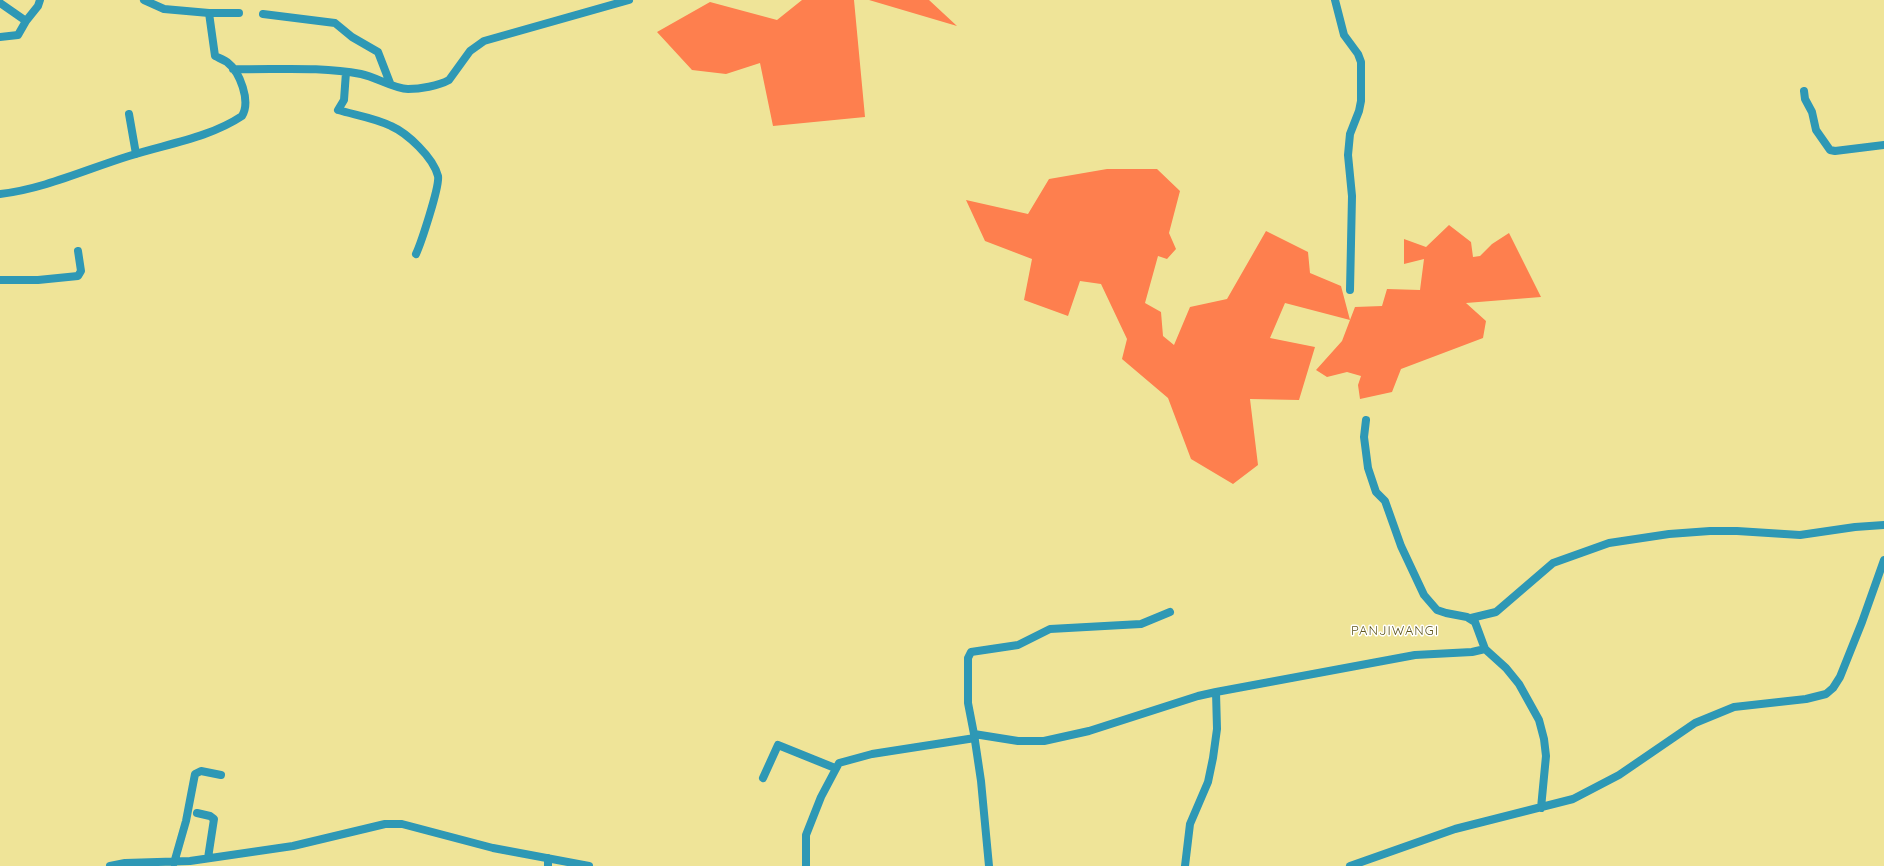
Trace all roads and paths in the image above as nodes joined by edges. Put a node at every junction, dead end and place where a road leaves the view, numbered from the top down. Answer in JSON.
{"nodes":[{"id":1,"x":40,"y":0,"type":"edge"},
{"id":2,"x":144,"y":0,"type":"edge"},
{"id":3,"x":629,"y":0,"type":"edge"},
{"id":4,"x":1335,"y":0,"type":"edge"},
{"id":5,"x":0,"y":3,"type":"edge"},
{"id":6,"x":209,"y":13,"type":"junction"},
{"id":7,"x":239,"y":13,"type":"dead end"},
{"id":8,"x":263,"y":14,"type":"dead end"},
{"id":9,"x":26,"y":21,"type":"junction"},
{"id":10,"x":0,"y":37,"type":"edge"},
{"id":11,"x":233,"y":69,"type":"junction"},
{"id":12,"x":346,"y":72,"type":"junction"},
{"id":13,"x":390,"y":83,"type":"junction"},
{"id":14,"x":1804,"y":91,"type":"dead end"},
{"id":15,"x":129,"y":114,"type":"dead end"},
{"id":16,"x":1884,"y":145,"type":"edge"},
{"id":17,"x":136,"y":154,"type":"junction"},
{"id":18,"x":0,"y":194,"type":"edge"},
{"id":19,"x":78,"y":251,"type":"dead end"},
{"id":20,"x":416,"y":254,"type":"dead end"},
{"id":21,"x":0,"y":280,"type":"edge"},
{"id":22,"x":1350,"y":290,"type":"dead end"},
{"id":23,"x":1366,"y":420,"type":"dead end"},
{"id":24,"x":1884,"y":525,"type":"edge"},
{"id":25,"x":1884,"y":560,"type":"edge"},
{"id":26,"x":1170,"y":612,"type":"dead end"},
{"id":27,"x":1471,"y":618,"type":"junction"},
{"id":28,"x":1484,"y":649,"type":"junction"},
{"id":29,"x":1216,"y":692,"type":"junction"},
{"id":30,"x":974,"y":736,"type":"junction"},
{"id":31,"x":835,"y":768,"type":"junction"},
{"id":32,"x":221,"y":774,"type":"dead end"},
{"id":33,"x":763,"y":778,"type":"dead end"},
{"id":34,"x":1542,"y":808,"type":"junction"},
{"id":35,"x":197,"y":813,"type":"dead end"},
{"id":36,"x":204,"y":861,"type":"edge"},
{"id":37,"x":174,"y":862,"type":"junction"},
{"id":38,"x":548,"y":862,"type":"edge"},
{"id":39,"x":110,"y":866,"type":"edge"},
{"id":40,"x":589,"y":866,"type":"edge"},
{"id":41,"x":806,"y":866,"type":"edge"},
{"id":42,"x":989,"y":866,"type":"edge"},
{"id":43,"x":1185,"y":866,"type":"edge"},
{"id":44,"x":1350,"y":866,"type":"edge"}],
"edges":[{"from":1,"to":9,"type":"street"},
{"from":2,"to":6,"type":"street"},
{"from":3,"to":13,"type":"street"},
{"from":4,"to":22,"type":"street"},
{"from":5,"to":9,"type":"street"},
{"from":6,"to":7,"type":"street"},
{"from":6,"to":11,"type":"street"},
{"from":8,"to":13,"type":"street"},
{"from":9,"to":10,"type":"street"},
{"from":11,"to":12,"type":"street"},
{"from":11,"to":17,"type":"street"},
{"from":12,"to":13,"type":"street"},
{"from":12,"to":20,"type":"street"},
{"from":14,"to":16,"type":"street"},
{"from":15,"to":17,"type":"street"},
{"from":17,"to":18,"type":"street"},
{"from":19,"to":21,"type":"street"},
{"from":23,"to":27,"type":"street"},
{"from":24,"to":27,"type":"street"},
{"from":25,"to":34,"type":"street"},
{"from":26,"to":30,"type":"street"},
{"from":27,"to":28,"type":"street"},
{"from":28,"to":29,"type":"street"},
{"from":28,"to":34,"type":"street"},
{"from":29,"to":30,"type":"street"},
{"from":29,"to":43,"type":"street"},
{"from":30,"to":31,"type":"street"},
{"from":30,"to":42,"type":"street"},
{"from":31,"to":33,"type":"street"},
{"from":31,"to":41,"type":"street"},
{"from":32,"to":37,"type":"street"},
{"from":34,"to":44,"type":"street"},
{"from":35,"to":36,"type":"street"},
{"from":36,"to":37,"type":"street"},
{"from":36,"to":38,"type":"street"},
{"from":37,"to":39,"type":"street"},
{"from":38,"to":40,"type":"street"}]}
